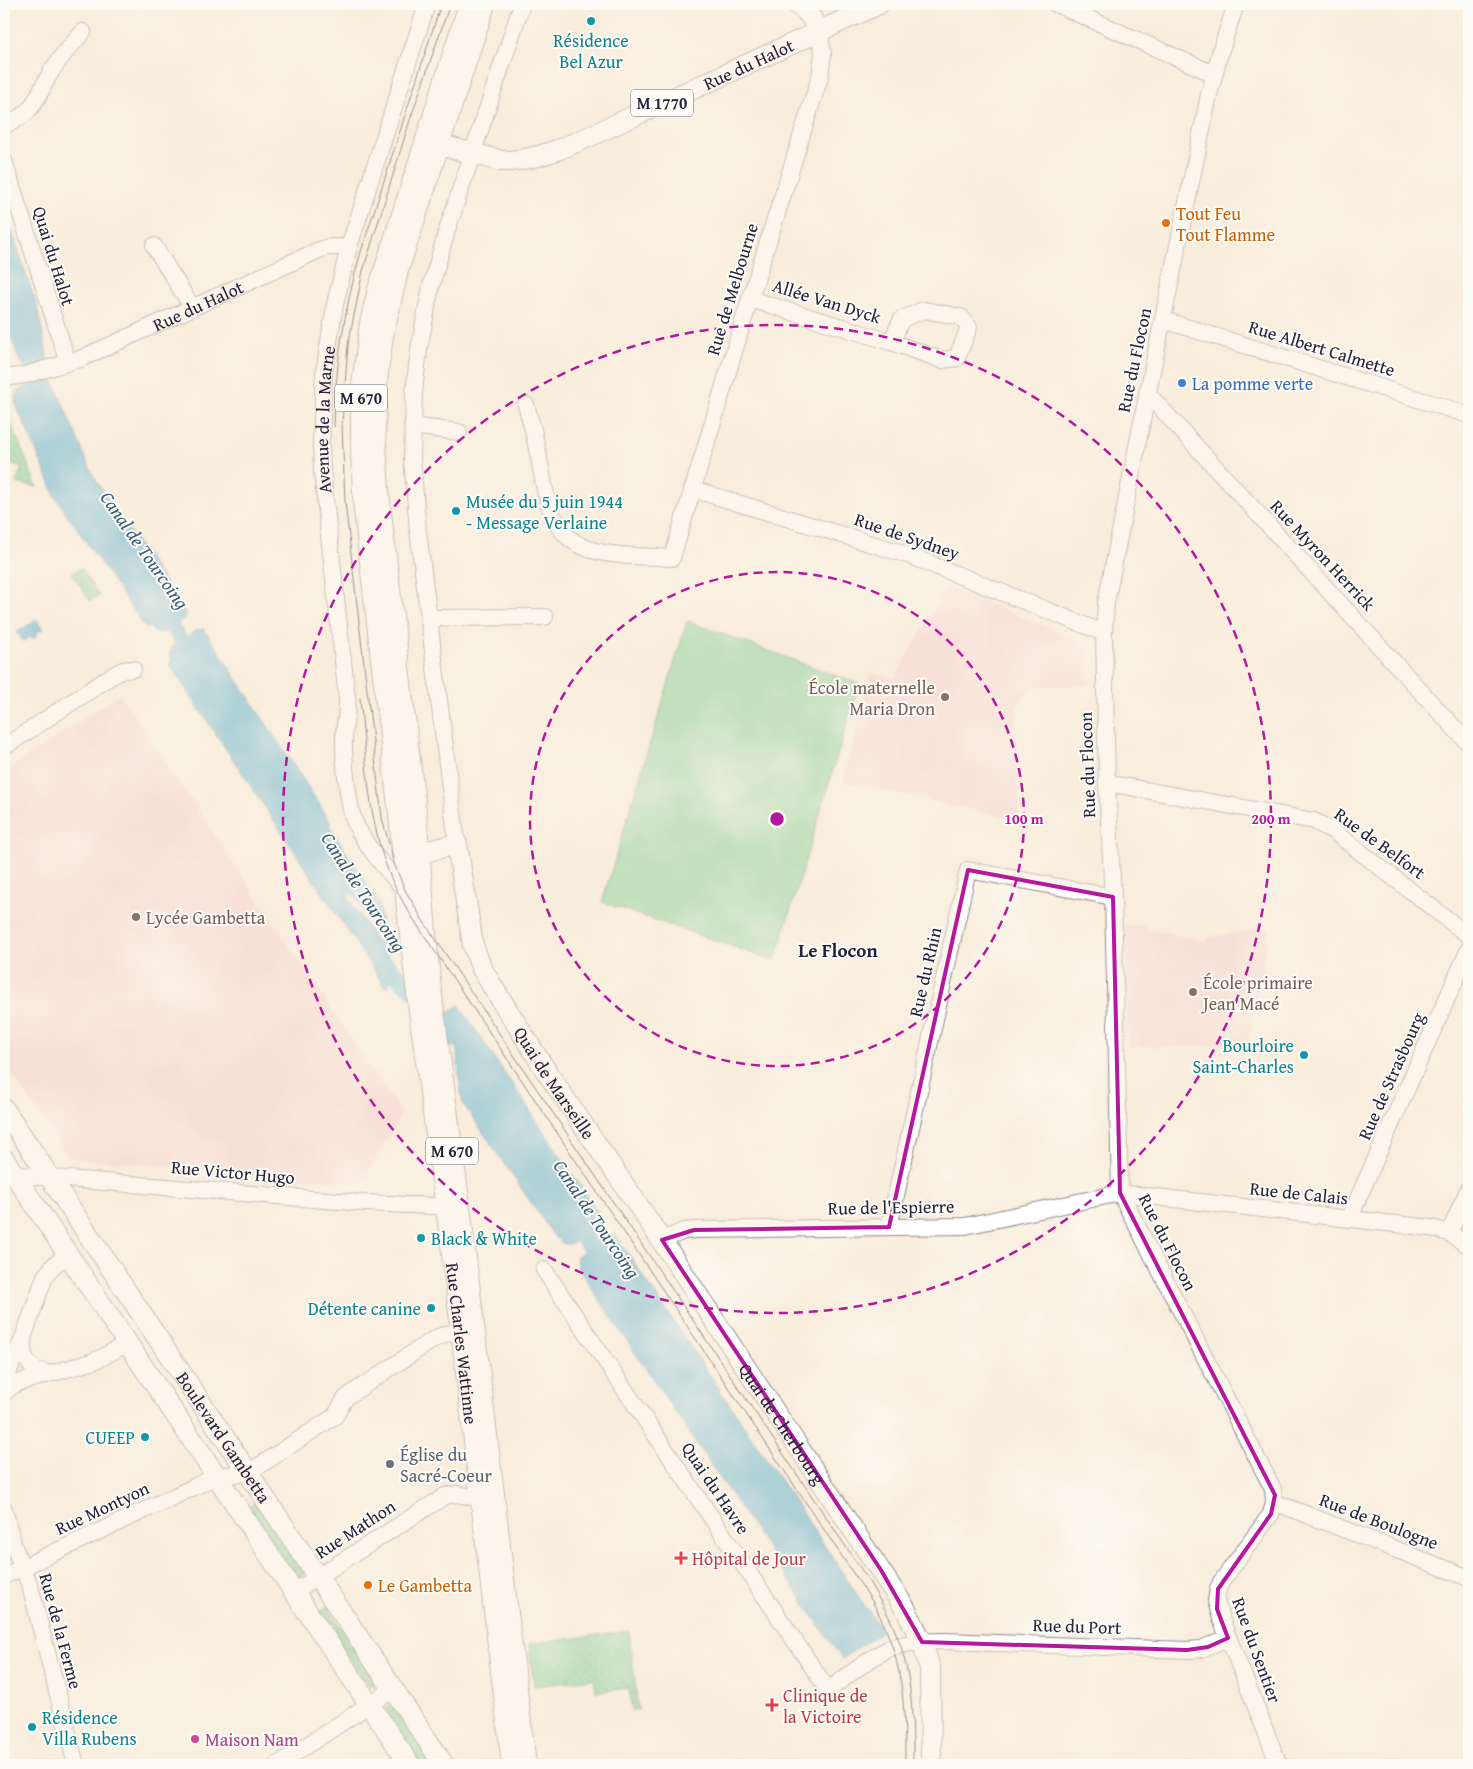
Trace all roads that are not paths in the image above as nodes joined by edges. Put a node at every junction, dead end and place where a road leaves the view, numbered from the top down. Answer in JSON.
{"nodes":[{"id":1,"x":427,"y":4,"type":"edge"},
{"id":2,"x":469,"y":4,"type":"edge"},
{"id":3,"x":485,"y":4,"type":"edge"},
{"id":4,"x":522,"y":4,"type":"edge"},
{"id":5,"x":797,"y":4,"type":"edge"},
{"id":6,"x":879,"y":4,"type":"edge"},
{"id":7,"x":1056,"y":4,"type":"edge"},
{"id":8,"x":1236,"y":4,"type":"edge"},
{"id":9,"x":819,"y":31,"type":"junction"},
{"id":10,"x":83,"y":32,"type":"dead end"},
{"id":11,"x":1214,"y":74,"type":"junction"},
{"id":12,"x":4,"y":126,"type":"edge"},
{"id":13,"x":439,"y":147,"type":"junction"},
{"id":14,"x":473,"y":154,"type":"junction"},
{"id":15,"x":420,"y":157,"type":"junction"},
{"id":16,"x":4,"y":161,"type":"edge"},
{"id":17,"x":154,"y":246,"type":"dead end"},
{"id":18,"x":349,"y":247,"type":"junction"},
{"id":19,"x":750,"y":299,"type":"junction"},
{"id":20,"x":192,"y":307,"type":"junction"},
{"id":21,"x":1164,"y":320,"type":"junction"},
{"id":22,"x":891,"y":342,"type":"dead end"},
{"id":23,"x":68,"y":363,"type":"junction"},
{"id":24,"x":4,"y":378,"type":"edge"},
{"id":25,"x":1148,"y":393,"type":"junction"},
{"id":26,"x":526,"y":405,"type":"dead end"},
{"id":27,"x":1469,"y":415,"type":"edge"},
{"id":28,"x":412,"y":426,"type":"junction"},
{"id":29,"x":458,"y":432,"type":"dead end"},
{"id":30,"x":692,"y":489,"type":"junction"},
{"id":31,"x":545,"y":617,"type":"dead end"},
{"id":32,"x":429,"y":618,"type":"junction"},
{"id":33,"x":1104,"y":633,"type":"junction"},
{"id":34,"x":133,"y":669,"type":"dead end"},
{"id":35,"x":1469,"y":744,"type":"edge"},
{"id":36,"x":4,"y":747,"type":"edge"},
{"id":37,"x":1107,"y":783,"type":"junction"},
{"id":38,"x":457,"y":844,"type":"junction"},
{"id":39,"x":372,"y":850,"type":"junction"},
{"id":40,"x":411,"y":855,"type":"junction"},
{"id":41,"x":405,"y":890,"type":"junction"},
{"id":42,"x":1113,"y":897,"type":"junction"},
{"id":43,"x":1469,"y":936,"type":"edge"},
{"id":44,"x":1469,"y":949,"type":"edge"},
{"id":45,"x":419,"y":1011,"type":"joint"},
{"id":46,"x":437,"y":1035,"type":"joint"},
{"id":47,"x":4,"y":1109,"type":"edge"},
{"id":48,"x":4,"y":1158,"type":"edge"},
{"id":49,"x":10,"y":1175,"type":"edge"},
{"id":50,"x":50,"y":1177,"type":"junction"},
{"id":51,"x":1469,"y":1188,"type":"edge"},
{"id":52,"x":1120,"y":1193,"type":"junction"},
{"id":53,"x":453,"y":1207,"type":"junction"},
{"id":54,"x":640,"y":1207,"type":"joint"},
{"id":55,"x":1349,"y":1219,"type":"junction"},
{"id":56,"x":889,"y":1227,"type":"junction"},
{"id":57,"x":1449,"y":1233,"type":"junction"},
{"id":58,"x":662,"y":1240,"type":"junction"},
{"id":59,"x":1469,"y":1246,"type":"edge"},
{"id":60,"x":68,"y":1255,"type":"junction"},
{"id":61,"x":544,"y":1270,"type":"dead end"},
{"id":62,"x":461,"y":1331,"type":"junction"},
{"id":63,"x":23,"y":1338,"type":"junction"},
{"id":64,"x":127,"y":1343,"type":"junction"},
{"id":65,"x":52,"y":1373,"type":"junction"},
{"id":66,"x":4,"y":1382,"type":"edge"},
{"id":67,"x":4,"y":1394,"type":"edge"},
{"id":68,"x":248,"y":1473,"type":"junction"},
{"id":69,"x":216,"y":1476,"type":"junction"},
{"id":70,"x":488,"y":1500,"type":"junction"},
{"id":71,"x":1274,"y":1502,"type":"junction"},
{"id":72,"x":4,"y":1509,"type":"edge"},
{"id":73,"x":23,"y":1567,"type":"junction"},
{"id":74,"x":4,"y":1576,"type":"edge"},
{"id":75,"x":318,"y":1576,"type":"junction"},
{"id":76,"x":1469,"y":1578,"type":"edge"},
{"id":77,"x":294,"y":1592,"type":"junction"},
{"id":78,"x":1228,"y":1638,"type":"junction"},
{"id":79,"x":922,"y":1642,"type":"junction"},
{"id":80,"x":393,"y":1689,"type":"junction"},
{"id":81,"x":369,"y":1705,"type":"junction"},
{"id":82,"x":76,"y":1765,"type":"edge"},
{"id":83,"x":277,"y":1765,"type":"edge"},
{"id":84,"x":410,"y":1765,"type":"edge"},
{"id":85,"x":444,"y":1765,"type":"edge"},
{"id":86,"x":512,"y":1765,"type":"edge"},
{"id":87,"x":526,"y":1765,"type":"edge"},
{"id":88,"x":931,"y":1765,"type":"edge"},
{"id":89,"x":1279,"y":1765,"type":"edge"}],
"edges":[{"from":1,"to":18,"type":"street","name":"Avenue de la Marne"},
{"from":2,"to":15,"type":"main road","name":"Avenue de la Marne","number":"M 670"},
{"from":3,"to":13,"type":"main road","name":"Avenue de la Marne","number":"M 670"},
{"from":4,"to":14,"type":"street"},
{"from":5,"to":9,"type":"main road"},
{"from":6,"to":9,"type":"main road","name":"Rue du Halot","number":"M 1770"},
{"from":7,"to":11,"type":"street"},
{"from":8,"to":11,"type":"street","name":"Rue du Flocon"},
{"from":9,"to":14,"type":"main road","name":"Rue du Halot","number":"M 1770"},
{"from":9,"to":19,"type":"street","name":"Rue de Melbourne"},
{"from":10,"to":12,"type":"street"},
{"from":11,"to":21,"type":"street","name":"Rue du Flocon"},
{"from":13,"to":14,"type":"main road","name":"Rue du Halot"},
{"from":13,"to":15,"type":"main road"},
{"from":13,"to":40,"type":"main road","name":"Avenue de la Marne","number":"M 670"},
{"from":14,"to":28,"type":"street"},
{"from":15,"to":40,"type":"main road","name":"Avenue de la Marne","number":"M 670"},
{"from":16,"to":23,"type":"street","name":"Quai du Halot"},
{"from":17,"to":20,"type":"street"},
{"from":18,"to":20,"type":"street","name":"Rue du Halot"},
{"from":18,"to":39,"type":"street","name":"Avenue de la Marne"},
{"from":19,"to":22,"type":"street","name":"Allée Van Dyck"},
{"from":19,"to":30,"type":"street","name":"Rue de Melbourne"},
{"from":20,"to":23,"type":"street","name":"Rue du Halot"},
{"from":21,"to":25,"type":"street","name":"Rue du Flocon"},
{"from":21,"to":27,"type":"street","name":"Rue Albert Calmette"},
{"from":23,"to":24,"type":"street","name":"Rue du Halot"},
{"from":25,"to":33,"type":"street","name":"Rue du Flocon"},
{"from":25,"to":35,"type":"street","name":"Rue Myron Herrick"},
{"from":26,"to":30,"type":"street","name":"Rue de Melbourne"},
{"from":28,"to":29,"type":"street"},
{"from":28,"to":32,"type":"street"},
{"from":30,"to":33,"type":"street","name":"Rue de Sydney"},
{"from":31,"to":32,"type":"street"},
{"from":32,"to":38,"type":"street"},
{"from":33,"to":37,"type":"street","name":"Rue du Flocon"},
{"from":34,"to":36,"type":"street"},
{"from":37,"to":42,"type":"street","name":"Rue du Flocon"},
{"from":37,"to":43,"type":"street","name":"Rue de Belfort"},
{"from":38,"to":40,"type":"main road"},
{"from":38,"to":54,"type":"main road","name":"Quai de Marseille"},
{"from":39,"to":40,"type":"street"},
{"from":39,"to":41,"type":"street","name":"Avenue de la Marne"},
{"from":40,"to":41,"type":"main road","name":"Avenue de la Marne","number":"M 670"},
{"from":40,"to":46,"type":"main road","name":"Avenue de la Marne","number":"M 670"},
{"from":41,"to":45,"type":"main road","name":"Avenue de la Marne","number":"M 670"},
{"from":42,"to":52,"type":"street","name":"Rue du Flocon"},
{"from":42,"to":56,"type":"street","name":"Rue du Rhin"},
{"from":44,"to":55,"type":"street","name":"Rue de Strasbourg"},
{"from":45,"to":53,"type":"main road","name":"Rue Charles Wattinne","number":"M 670"},
{"from":46,"to":53,"type":"main road","name":"Rue Charles Wattinne","number":"M 670"},
{"from":47,"to":50,"type":"main road","name":"Boulevard Gambetta"},
{"from":48,"to":49,"type":"main road","name":"Boulevard Gambetta"},
{"from":49,"to":50,"type":"street","name":"Rue Victor Hugo"},
{"from":49,"to":60,"type":"main road","name":"Boulevard Gambetta"},
{"from":50,"to":53,"type":"street","name":"Rue Victor Hugo"},
{"from":50,"to":68,"type":"main road","name":"Boulevard Gambetta"},
{"from":51,"to":57,"type":"street"},
{"from":52,"to":55,"type":"street","name":"Rue de Calais"},
{"from":52,"to":56,"type":"street","name":"Rue de l'Espierre"},
{"from":52,"to":71,"type":"street","name":"Rue du Flocon"},
{"from":53,"to":62,"type":"main road","name":"Rue Charles Wattinne","number":"M 670"},
{"from":53,"to":70,"type":"main road","name":"Rue Charles Wattinne","number":"M 670"},
{"from":54,"to":58,"type":"main road","name":"Quai de Cherbourg"},
{"from":55,"to":57,"type":"street","name":"Rue de Calais"},
{"from":56,"to":58,"type":"street","name":"Rue de l'Espierre"},
{"from":57,"to":59,"type":"street","name":"Rue de Calais"},
{"from":58,"to":79,"type":"main road","name":"Quai de Cherbourg"},
{"from":60,"to":63,"type":"street"},
{"from":60,"to":64,"type":"main road","name":"Boulevard Gambetta"},
{"from":61,"to":79,"type":"street","name":"Quai du Havre"},
{"from":62,"to":68,"type":"street"},
{"from":62,"to":70,"type":"main road","name":"Rue Charles Wattinne","number":"M 670"},
{"from":63,"to":65,"type":"street"},
{"from":63,"to":66,"type":"street"},
{"from":64,"to":65,"type":"street"},
{"from":64,"to":69,"type":"main road","name":"Boulevard Gambetta"},
{"from":65,"to":67,"type":"street"},
{"from":68,"to":69,"type":"street"},
{"from":68,"to":75,"type":"main road","name":"Boulevard Gambetta"},
{"from":69,"to":73,"type":"street","name":"Rue Montyon"},
{"from":69,"to":77,"type":"main road","name":"Boulevard Gambetta"},
{"from":70,"to":75,"type":"street","name":"Rue Mathon"},
{"from":70,"to":86,"type":"main road","name":"Rue Charles Wattinne","number":"M 670"},
{"from":70,"to":87,"type":"main road","name":"Rue Charles Wattinne","number":"M 670"},
{"from":71,"to":76,"type":"street","name":"Rue de Boulogne"},
{"from":71,"to":78,"type":"street","name":"Rue du Sentier"},
{"from":72,"to":73,"type":"street","name":"Rue de la Ferme"},
{"from":73,"to":74,"type":"street","name":"Rue Montyon"},
{"from":73,"to":82,"type":"street","name":"Rue de la Ferme"},
{"from":75,"to":77,"type":"street","name":"Rue Mathon"},
{"from":75,"to":80,"type":"main road","name":"Boulevard Gambetta"},
{"from":77,"to":81,"type":"main road","name":"Boulevard Gambetta"},
{"from":78,"to":79,"type":"street","name":"Rue du Port"},
{"from":78,"to":89,"type":"street","name":"Rue du Sentier"},
{"from":79,"to":88,"type":"main road","name":"Quai de Cherbourg"},
{"from":80,"to":81,"type":"street"},
{"from":80,"to":85,"type":"main road","name":"Boulevard Gambetta"},
{"from":81,"to":83,"type":"street"},
{"from":81,"to":84,"type":"main road","name":"Boulevard Gambetta"}]}
